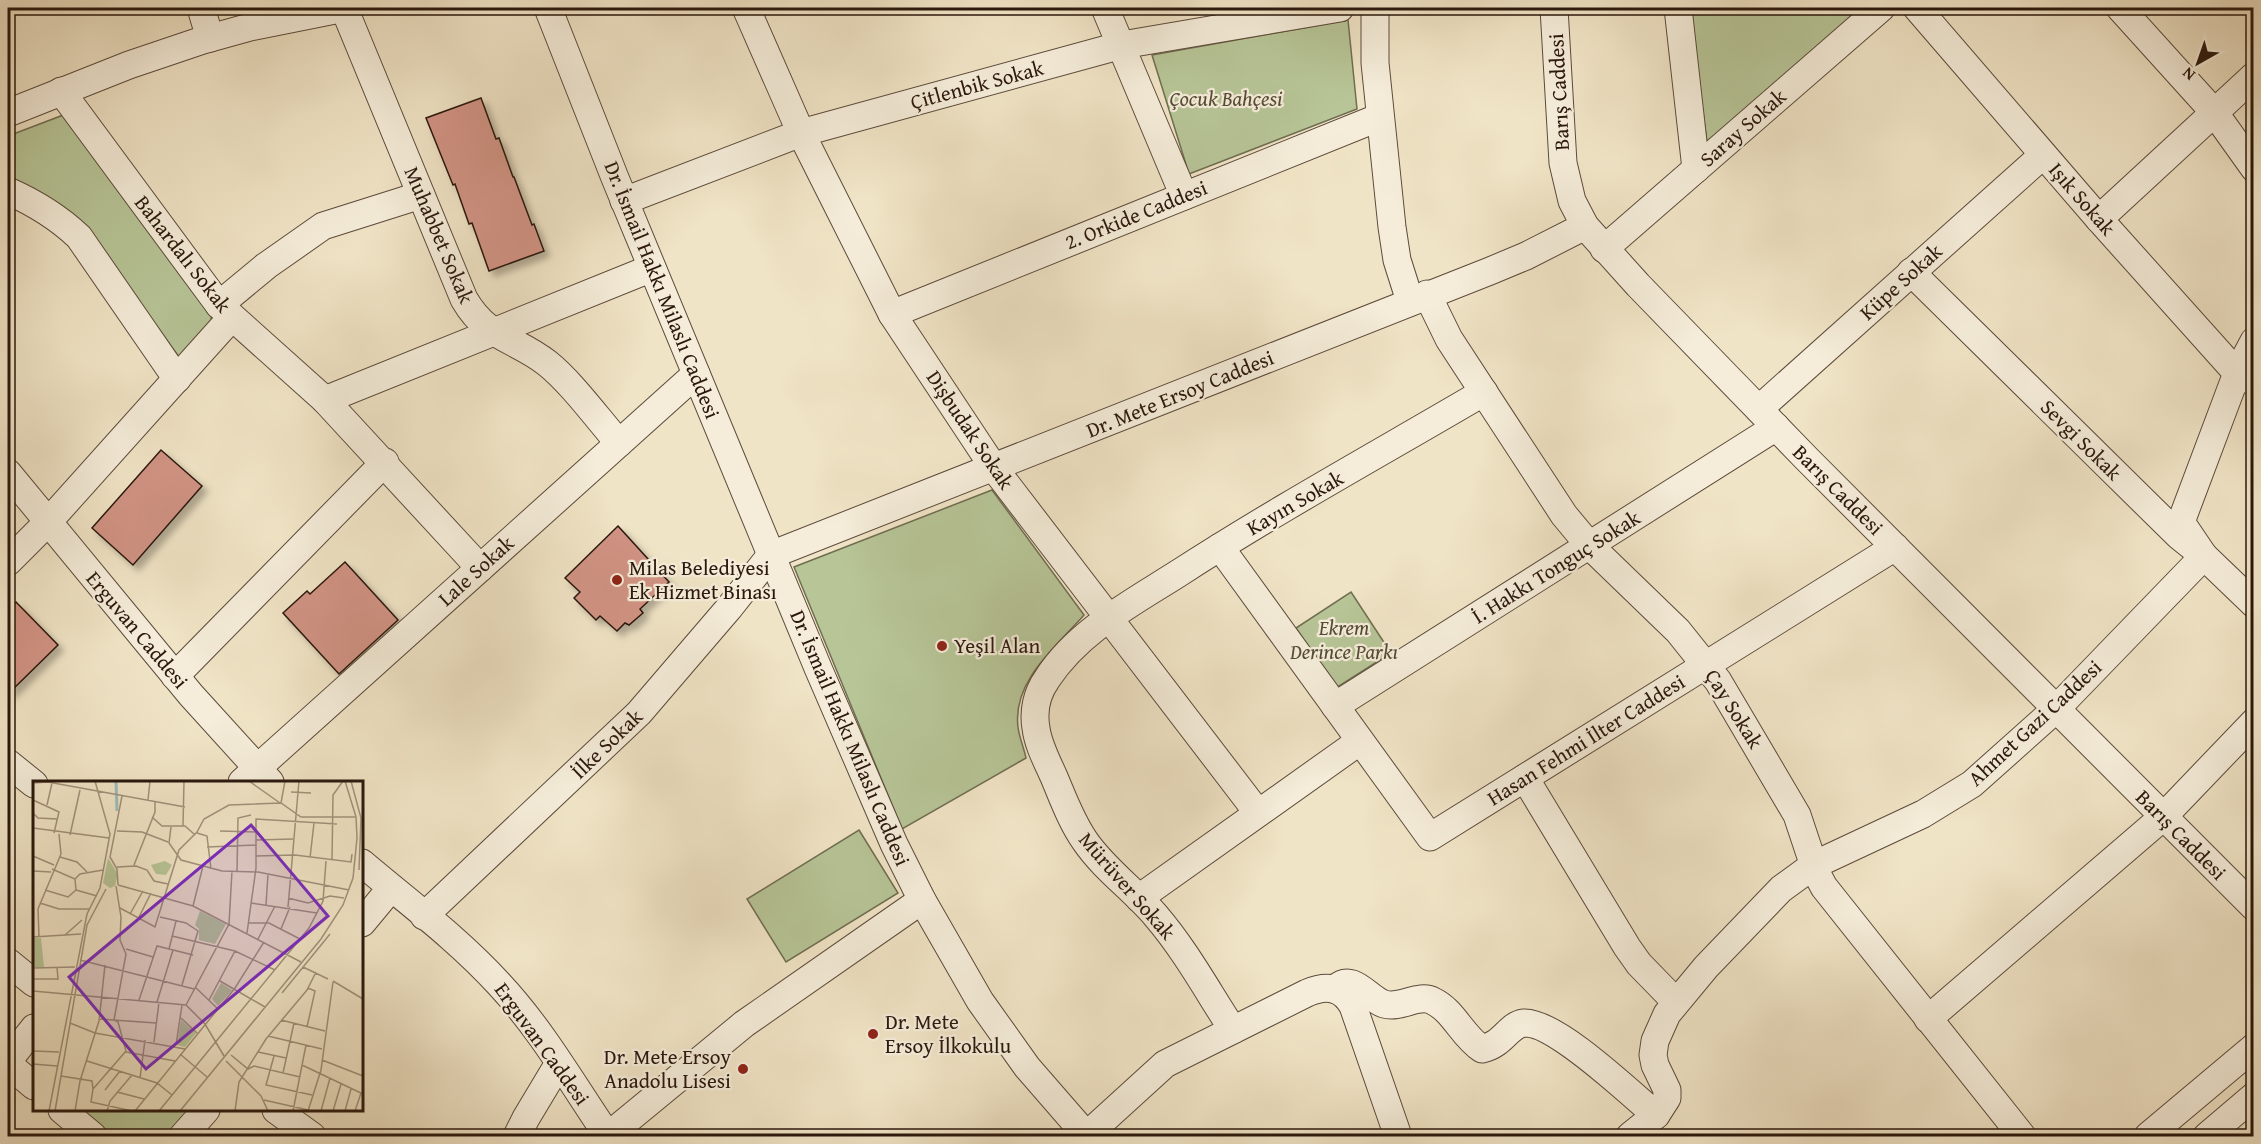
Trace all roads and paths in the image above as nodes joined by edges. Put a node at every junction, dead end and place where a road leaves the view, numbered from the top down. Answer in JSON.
{"nodes":[{"id":1,"x":201,"y":8,"type":"edge"},
{"id":2,"x":345,"y":8,"type":"edge"},
{"id":3,"x":548,"y":8,"type":"edge"},
{"id":4,"x":746,"y":8,"type":"edge"},
{"id":5,"x":1105,"y":8,"type":"edge"},
{"id":6,"x":1340,"y":8,"type":"edge"},
{"id":7,"x":1375,"y":8,"type":"edge"},
{"id":8,"x":1554,"y":8,"type":"edge"},
{"id":9,"x":1678,"y":8,"type":"edge"},
{"id":10,"x":1881,"y":8,"type":"edge"},
{"id":11,"x":1917,"y":8,"type":"edge"},
{"id":12,"x":2120,"y":8,"type":"edge"},
{"id":13,"x":210,"y":38,"type":"junction"},
{"id":14,"x":1122,"y":45,"type":"junction"},
{"id":15,"x":2253,"y":76,"type":"edge"},
{"id":16,"x":61,"y":91,"type":"junction"},
{"id":17,"x":2214,"y":112,"type":"junction"},
{"id":18,"x":8,"y":113,"type":"edge"},
{"id":19,"x":1380,"y":117,"type":"junction"},
{"id":20,"x":801,"y":133,"type":"junction"},
{"id":21,"x":2043,"y":154,"type":"junction"},
{"id":22,"x":2253,"y":168,"type":"edge"},
{"id":23,"x":1696,"y":169,"type":"junction"},
{"id":24,"x":8,"y":190,"type":"edge"},
{"id":25,"x":421,"y":195,"type":"junction"},
{"id":26,"x":1185,"y":196,"type":"junction"},
{"id":27,"x":624,"y":201,"type":"junction"},
{"id":28,"x":2099,"y":219,"type":"junction"},
{"id":29,"x":1585,"y":225,"type":"junction"},
{"id":30,"x":1604,"y":249,"type":"junction"},
{"id":31,"x":652,"y":268,"type":"junction"},
{"id":32,"x":1911,"y":272,"type":"junction"},
{"id":33,"x":1418,"y":298,"type":"junction"},
{"id":34,"x":225,"y":311,"type":"junction"},
{"id":35,"x":892,"y":314,"type":"junction"},
{"id":36,"x":493,"y":333,"type":"junction"},
{"id":37,"x":2253,"y":341,"type":"edge"},
{"id":38,"x":696,"y":374,"type":"junction"},
{"id":39,"x":2245,"y":378,"type":"edge"},
{"id":40,"x":177,"y":379,"type":"junction"},
{"id":41,"x":1484,"y":392,"type":"junction"},
{"id":42,"x":325,"y":399,"type":"junction"},
{"id":43,"x":1768,"y":418,"type":"junction"},
{"id":44,"x":619,"y":443,"type":"junction"},
{"id":45,"x":385,"y":462,"type":"junction"},
{"id":46,"x":994,"y":468,"type":"junction"},
{"id":47,"x":8,"y":473,"type":"edge"},
{"id":48,"x":48,"y":522,"type":"junction"},
{"id":49,"x":1589,"y":545,"type":"junction"},
{"id":50,"x":1220,"y":547,"type":"junction"},
{"id":51,"x":1895,"y":547,"type":"junction"},
{"id":52,"x":771,"y":555,"type":"junction"},
{"id":53,"x":2204,"y":556,"type":"junction"},
{"id":54,"x":8,"y":562,"type":"edge"},
{"id":55,"x":480,"y":568,"type":"junction"},
{"id":56,"x":2253,"y":604,"type":"edge"},
{"id":57,"x":1109,"y":618,"type":"junction"},
{"id":58,"x":1707,"y":665,"type":"junction"},
{"id":59,"x":175,"y":676,"type":"junction"},
{"id":60,"x":1335,"y":706,"type":"junction"},
{"id":61,"x":2056,"y":709,"type":"junction"},
{"id":62,"x":2253,"y":722,"type":"edge"},
{"id":63,"x":1360,"y":741,"type":"junction"},
{"id":64,"x":8,"y":763,"type":"edge"},
{"id":65,"x":256,"y":778,"type":"edge"},
{"id":66,"x":1525,"y":778,"type":"junction"},
{"id":67,"x":33,"y":783,"type":"edge"},
{"id":68,"x":1258,"y":813,"type":"junction"},
{"id":69,"x":2163,"y":817,"type":"junction"},
{"id":70,"x":363,"y":864,"type":"edge"},
{"id":71,"x":1814,"y":865,"type":"junction"},
{"id":72,"x":391,"y":888,"type":"junction"},
{"id":73,"x":1139,"y":898,"type":"junction"},
{"id":74,"x":922,"y":900,"type":"junction"},
{"id":75,"x":2253,"y":908,"type":"edge"},
{"id":76,"x":424,"y":916,"type":"junction"},
{"id":77,"x":363,"y":922,"type":"edge"},
{"id":78,"x":8,"y":962,"type":"edge"},
{"id":79,"x":33,"y":982,"type":"edge"},
{"id":80,"x":1335,"y":989,"type":"junction"},
{"id":81,"x":1676,"y":1002,"type":"junction"},
{"id":82,"x":1928,"y":1019,"type":"junction"},
{"id":83,"x":33,"y":1029,"type":"edge"},
{"id":84,"x":1233,"y":1030,"type":"junction"},
{"id":85,"x":2253,"y":1047,"type":"edge"},
{"id":86,"x":8,"y":1062,"type":"edge"},
{"id":87,"x":559,"y":1063,"type":"junction"},
{"id":88,"x":33,"y":1085,"type":"edge"},
{"id":89,"x":2253,"y":1096,"type":"edge"},
{"id":90,"x":63,"y":1111,"type":"edge"},
{"id":91,"x":205,"y":1111,"type":"edge"},
{"id":92,"x":277,"y":1111,"type":"edge"},
{"id":93,"x":1656,"y":1115,"type":"junction"},
{"id":94,"x":608,"y":1136,"type":"edge"},
{"id":95,"x":1087,"y":1136,"type":"edge"},
{"id":96,"x":93,"y":1137,"type":"edge"},
{"id":97,"x":183,"y":1137,"type":"edge"},
{"id":98,"x":312,"y":1137,"type":"edge"},
{"id":99,"x":517,"y":1137,"type":"edge"},
{"id":100,"x":1398,"y":1137,"type":"edge"},
{"id":101,"x":1630,"y":1137,"type":"edge"},
{"id":102,"x":2022,"y":1137,"type":"edge"},
{"id":103,"x":2148,"y":1137,"type":"edge"},
{"id":104,"x":2207,"y":1137,"type":"edge"}],
"edges":[{"from":1,"to":13,"type":"street"},
{"from":2,"to":13,"type":"street"},
{"from":2,"to":25,"type":"street","name":"Muhabbet Sokak"},
{"from":3,"to":27,"type":"street","name":"Dr. İsmail Hakkı Milaslı Caddesi"},
{"from":4,"to":20,"type":"street","name":"Dişbudak Sokak"},
{"from":5,"to":14,"type":"street"},
{"from":6,"to":14,"type":"street","name":"Çitlenbik Sokak"},
{"from":7,"to":19,"type":"street","name":"Çay Sokak"},
{"from":8,"to":29,"type":"street","name":"Barış Caddesi"},
{"from":9,"to":23,"type":"street"},
{"from":10,"to":23,"type":"street","name":"Saray Sokak"},
{"from":11,"to":21,"type":"street","name":"Işık Sokak"},
{"from":12,"to":17,"type":"street"},
{"from":13,"to":16,"type":"street"},
{"from":14,"to":20,"type":"street","name":"Çitlenbik Sokak"},
{"from":14,"to":26,"type":"street"},
{"from":15,"to":17,"type":"street"},
{"from":16,"to":18,"type":"street"},
{"from":16,"to":34,"type":"street","name":"Bahardalı Sokak"},
{"from":17,"to":22,"type":"street"},
{"from":17,"to":28,"type":"street"},
{"from":19,"to":26,"type":"street","name":"2. Orkide Caddesi"},
{"from":19,"to":33,"type":"street","name":"Çay Sokak"},
{"from":20,"to":27,"type":"street","name":"Çitlenbik Sokak"},
{"from":20,"to":35,"type":"street","name":"Dişbudak Sokak"},
{"from":21,"to":28,"type":"street","name":"Işık Sokak"},
{"from":21,"to":32,"type":"street","name":"Küpe Sokak"},
{"from":23,"to":30,"type":"street","name":"Saray Sokak"},
{"from":24,"to":40,"type":"street"},
{"from":25,"to":34,"type":"street"},
{"from":25,"to":36,"type":"street","name":"Muhabbet Sokak"},
{"from":26,"to":35,"type":"street","name":"2. Orkide Caddesi"},
{"from":27,"to":31,"type":"street","name":"Dr. İsmail Hakkı Milaslı Caddesi"},
{"from":28,"to":39,"type":"street","name":"Işık Sokak"},
{"from":29,"to":30,"type":"street","name":"Barış Caddesi"},
{"from":29,"to":33,"type":"street","name":"Dr. Mete Ersoy Caddesi"},
{"from":30,"to":43,"type":"street","name":"Barış Caddesi"},
{"from":31,"to":36,"type":"street"},
{"from":31,"to":38,"type":"street","name":"Dr. İsmail Hakkı Milaslı Caddesi"},
{"from":32,"to":43,"type":"street","name":"Küpe Sokak"},
{"from":32,"to":53,"type":"street","name":"Sevgi Sokak"},
{"from":33,"to":41,"type":"street","name":"Çay Sokak"},
{"from":33,"to":46,"type":"street","name":"Dr. Mete Ersoy Caddesi"},
{"from":34,"to":40,"type":"street"},
{"from":34,"to":42,"type":"street","name":"Bahardalı Sokak"},
{"from":35,"to":46,"type":"street","name":"Dişbudak Sokak"},
{"from":36,"to":42,"type":"street"},
{"from":36,"to":44,"type":"street","name":"Muhabbet Sokak"},
{"from":37,"to":39,"type":"street"},
{"from":38,"to":44,"type":"street","name":"Lale Sokak"},
{"from":38,"to":52,"type":"street","name":"Dr. İsmail Hakkı Milaslı Caddesi"},
{"from":39,"to":53,"type":"street"},
{"from":40,"to":48,"type":"street"},
{"from":41,"to":49,"type":"street","name":"Çay Sokak"},
{"from":41,"to":50,"type":"street","name":"Kayın Sokak"},
{"from":42,"to":45,"type":"street","name":"Bahardalı Sokak"},
{"from":43,"to":49,"type":"street","name":"İ. Hakkı Tonguç Sokak"},
{"from":43,"to":51,"type":"street","name":"Barış Caddesi"},
{"from":44,"to":55,"type":"street","name":"Lale Sokak"},
{"from":45,"to":55,"type":"street","name":"Bahardalı Sokak"},
{"from":45,"to":59,"type":"street"},
{"from":46,"to":52,"type":"street","name":"Dr. Mete Ersoy Caddesi"},
{"from":46,"to":57,"type":"street","name":"Dişbudak Sokak"},
{"from":47,"to":48,"type":"street","name":"Erguvan Caddesi"},
{"from":48,"to":54,"type":"street"},
{"from":48,"to":59,"type":"street","name":"Erguvan Caddesi"},
{"from":49,"to":58,"type":"street","name":"Çay Sokak"},
{"from":49,"to":60,"type":"street","name":"İ. Hakkı Tonguç Sokak"},
{"from":50,"to":57,"type":"street","name":"Kayın Sokak"},
{"from":50,"to":60,"type":"street"},
{"from":51,"to":58,"type":"street","name":"Hasan Fehmi İlter Caddesi"},
{"from":51,"to":61,"type":"street","name":"Barış Caddesi"},
{"from":52,"to":74,"type":"street","name":"Dr. İsmail Hakkı Milaslı Caddesi"},
{"from":52,"to":76,"type":"street","name":"İlke Sokak"},
{"from":53,"to":56,"type":"street","name":"Sevgi Sokak"},
{"from":53,"to":61,"type":"street","name":"Ahmet Gazi Caddesi"},
{"from":55,"to":65,"type":"street","name":"Lale Sokak"},
{"from":57,"to":68,"type":"street","name":"Dişbudak Sokak"},
{"from":57,"to":73,"type":"street","name":"Mürüver Sokak"},
{"from":58,"to":66,"type":"street","name":"Hasan Fehmi İlter Caddesi"},
{"from":58,"to":71,"type":"street","name":"Çay Sokak"},
{"from":59,"to":65,"type":"street","name":"Erguvan Caddesi"},
{"from":60,"to":63,"type":"street"},
{"from":61,"to":69,"type":"street","name":"Barış Caddesi"},
{"from":61,"to":71,"type":"street","name":"Ahmet Gazi Caddesi"},
{"from":62,"to":69,"type":"street"},
{"from":63,"to":66,"type":"street","name":"Hasan Fehmi İlter Caddesi"},
{"from":63,"to":68,"type":"street"},
{"from":64,"to":67,"type":"street"},
{"from":66,"to":81,"type":"street"},
{"from":68,"to":73,"type":"street"},
{"from":69,"to":75,"type":"street","name":"Barış Caddesi"},
{"from":69,"to":82,"type":"street"},
{"from":70,"to":72,"type":"street","name":"Erguvan Caddesi"},
{"from":71,"to":81,"type":"street","name":"Ahmet Gazi Caddesi"},
{"from":71,"to":82,"type":"street","name":"Çay Sokak"},
{"from":72,"to":76,"type":"street","name":"Erguvan Caddesi"},
{"from":72,"to":77,"type":"street"},
{"from":73,"to":84,"type":"street","name":"Mürüver Sokak"},
{"from":74,"to":94,"type":"street"},
{"from":74,"to":95,"type":"street","name":"Dr. İsmail Hakkı Milaslı Caddesi"},
{"from":76,"to":87,"type":"street","name":"Erguvan Caddesi"},
{"from":78,"to":79,"type":"street"},
{"from":80,"to":84,"type":"street"},
{"from":80,"to":93,"type":"street"},
{"from":80,"to":100,"type":"street"},
{"from":81,"to":93,"type":"street","name":"Ahmet Gazi Caddesi"},
{"from":82,"to":102,"type":"street","name":"Çay Sokak"},
{"from":83,"to":86,"type":"street"},
{"from":84,"to":95,"type":"street"},
{"from":85,"to":103,"type":"street"},
{"from":86,"to":88,"type":"street"},
{"from":87,"to":94,"type":"street","name":"Erguvan Caddesi"},
{"from":87,"to":99,"type":"street"},
{"from":89,"to":104,"type":"street"},
{"from":90,"to":96,"type":"street"},
{"from":91,"to":97,"type":"street"},
{"from":92,"to":98,"type":"street"},
{"from":93,"to":101,"type":"street","name":"Ahmet Gazi Caddesi"}]}
